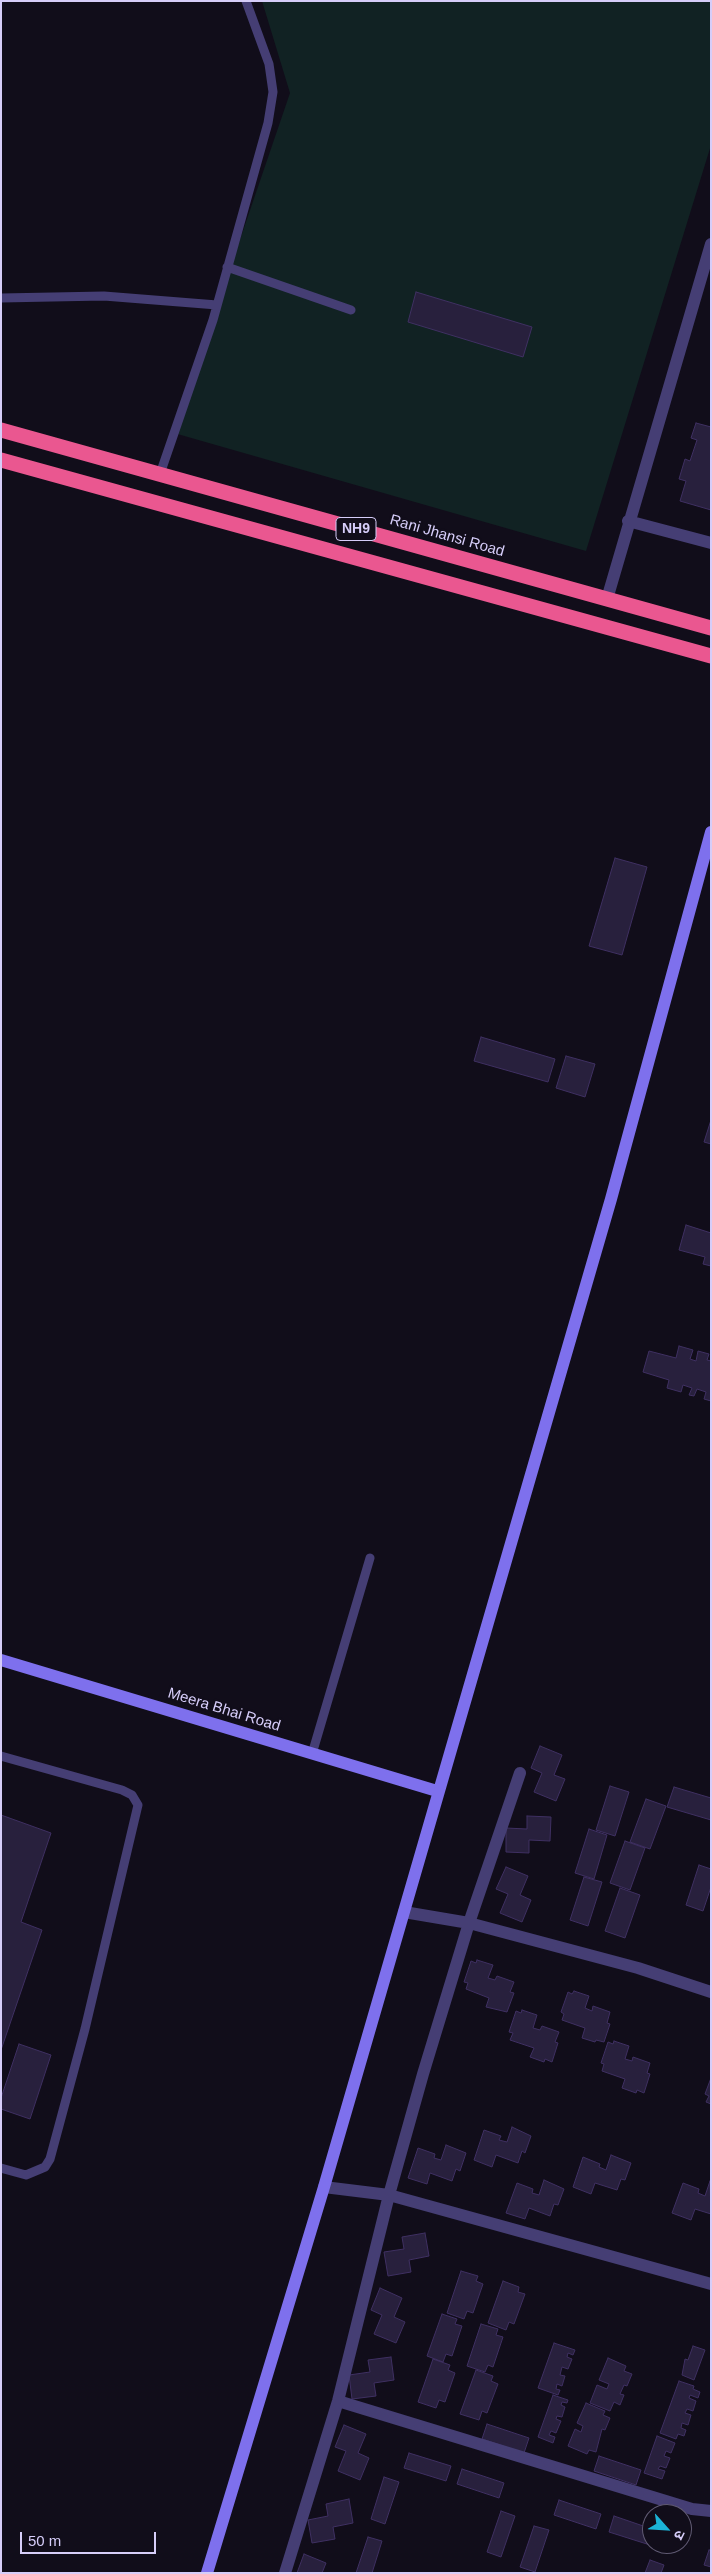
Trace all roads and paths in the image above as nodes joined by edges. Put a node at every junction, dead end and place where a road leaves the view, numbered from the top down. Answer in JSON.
{"nodes":[{"id":1,"x":246,"y":1,"type":"edge"},
{"id":2,"x":711,"y":244,"type":"edge"},
{"id":3,"x":228,"y":267,"type":"junction"},
{"id":4,"x":707,"y":272,"type":"edge"},
{"id":5,"x":1,"y":298,"type":"edge"},
{"id":6,"x":217,"y":305,"type":"junction"},
{"id":7,"x":351,"y":310,"type":"dead end"},
{"id":8,"x":1,"y":430,"type":"edge"},
{"id":9,"x":1,"y":460,"type":"edge"},
{"id":10,"x":160,"y":474,"type":"junction"},
{"id":11,"x":628,"y":521,"type":"junction"},
{"id":12,"x":711,"y":543,"type":"edge"},
{"id":13,"x":607,"y":599,"type":"junction"},
{"id":14,"x":711,"y":628,"type":"edge"},
{"id":15,"x":711,"y":656,"type":"edge"},
{"id":16,"x":711,"y":832,"type":"edge"},
{"id":17,"x":370,"y":1558,"type":"dead end"},
{"id":18,"x":1,"y":1660,"type":"edge"},
{"id":19,"x":312,"y":1754,"type":"junction"},
{"id":20,"x":1,"y":1756,"type":"edge"},
{"id":21,"x":520,"y":1773,"type":"dead end"},
{"id":22,"x":437,"y":1791,"type":"junction"},
{"id":23,"x":404,"y":1912,"type":"junction"},
{"id":24,"x":469,"y":1923,"type":"junction"},
{"id":25,"x":711,"y":1992,"type":"edge"},
{"id":26,"x":1,"y":2168,"type":"edge"},
{"id":27,"x":324,"y":2186,"type":"junction"},
{"id":28,"x":389,"y":2195,"type":"junction"},
{"id":29,"x":711,"y":2284,"type":"edge"},
{"id":30,"x":338,"y":2401,"type":"junction"},
{"id":31,"x":711,"y":2511,"type":"edge"},
{"id":32,"x":207,"y":2573,"type":"edge"},
{"id":33,"x":285,"y":2573,"type":"edge"}],
"edges":[{"from":1,"to":3,"type":"lane"},
{"from":2,"to":4,"type":"street"},
{"from":3,"to":6,"type":"lane"},
{"from":3,"to":7,"type":"lane"},
{"from":4,"to":11,"type":"street"},
{"from":5,"to":6,"type":"lane"},
{"from":6,"to":10,"type":"lane"},
{"from":8,"to":10,"type":"highway","name":"Rani Jhansi Road","number":"NH9"},
{"from":9,"to":15,"type":"highway","number":"NH9"},
{"from":10,"to":13,"type":"highway","name":"Rani Jhansi Road","number":"NH9"},
{"from":11,"to":12,"type":"street"},
{"from":11,"to":13,"type":"street"},
{"from":13,"to":14,"type":"highway","name":"Rani Jhansi Road","number":"NH9"},
{"from":16,"to":22,"type":"street"},
{"from":17,"to":19,"type":"lane"},
{"from":18,"to":19,"type":"street","name":"Meera Bhai Road"},
{"from":19,"to":22,"type":"street","name":"Meera Bhai Road"},
{"from":20,"to":26,"type":"lane"},
{"from":21,"to":24,"type":"street"},
{"from":22,"to":23,"type":"street"},
{"from":23,"to":24,"type":"street"},
{"from":23,"to":27,"type":"street"},
{"from":24,"to":25,"type":"street"},
{"from":24,"to":28,"type":"street"},
{"from":27,"to":28,"type":"street"},
{"from":27,"to":32,"type":"street"},
{"from":28,"to":29,"type":"street"},
{"from":28,"to":30,"type":"street"},
{"from":30,"to":31,"type":"street"},
{"from":30,"to":33,"type":"street"}]}
